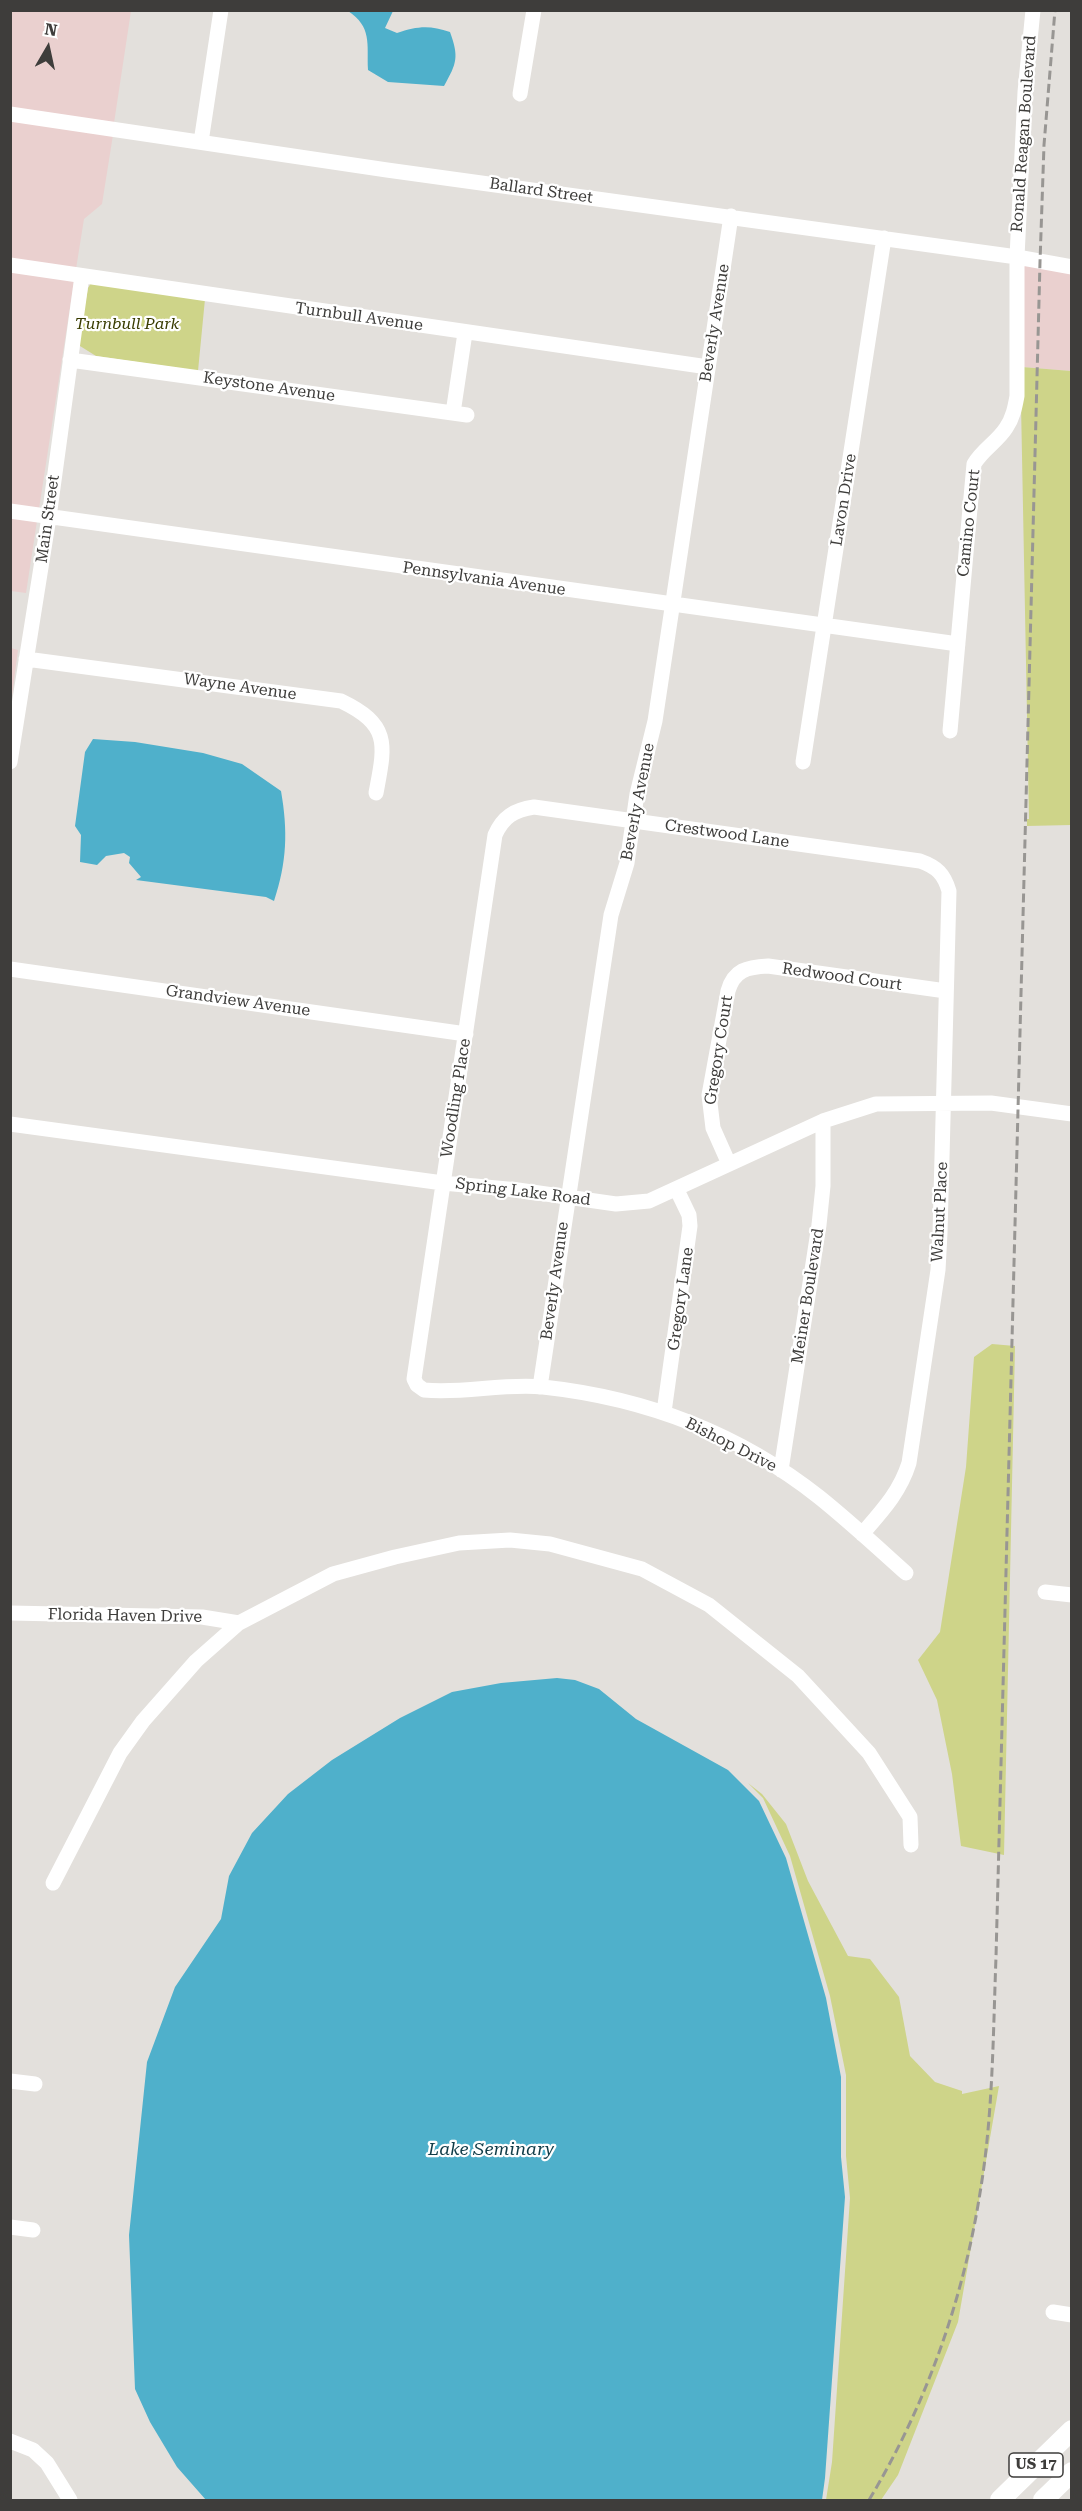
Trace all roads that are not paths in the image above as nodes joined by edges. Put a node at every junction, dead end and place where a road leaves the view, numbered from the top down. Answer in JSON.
{"nodes":[{"id":1,"x":220,"y":10,"type":"edge"},
{"id":2,"x":534,"y":10,"type":"edge"},
{"id":3,"x":1033,"y":10,"type":"edge"},
{"id":4,"x":520,"y":94,"type":"dead end"},
{"id":5,"x":10,"y":114,"type":"edge"},
{"id":6,"x":201,"y":142,"type":"junction"},
{"id":7,"x":731,"y":216,"type":"junction"},
{"id":8,"x":884,"y":238,"type":"junction"},
{"id":9,"x":1017,"y":257,"type":"junction"},
{"id":10,"x":10,"y":265,"type":"edge"},
{"id":11,"x":1071,"y":267,"type":"edge"},
{"id":12,"x":82,"y":276,"type":"junction"},
{"id":13,"x":465,"y":333,"type":"junction"},
{"id":14,"x":70,"y":360,"type":"junction"},
{"id":15,"x":708,"y":368,"type":"junction"},
{"id":16,"x":10,"y":511,"type":"edge"},
{"id":17,"x":49,"y":517,"type":"junction"},
{"id":18,"x":671,"y":605,"type":"junction"},
{"id":19,"x":824,"y":626,"type":"junction"},
{"id":20,"x":958,"y":644,"type":"junction"},
{"id":21,"x":26,"y":658,"type":"junction"},
{"id":22,"x":950,"y":731,"type":"dead end"},
{"id":23,"x":10,"y":762,"type":"edge"},
{"id":24,"x":803,"y":762,"type":"dead end"},
{"id":25,"x":376,"y":794,"type":"dead end"},
{"id":26,"x":509,"y":815,"type":"joint"},
{"id":27,"x":633,"y":820,"type":"junction"},
{"id":28,"x":942,"y":873,"type":"joint"},
{"id":29,"x":10,"y":969,"type":"edge"},
{"id":30,"x":739,"y":971,"type":"joint"},
{"id":31,"x":946,"y":991,"type":"junction"},
{"id":32,"x":466,"y":1034,"type":"junction"},
{"id":33,"x":945,"y":1102,"type":"junction"},
{"id":34,"x":1071,"y":1114,"type":"edge"},
{"id":35,"x":823,"y":1121,"type":"junction"},
{"id":36,"x":10,"y":1124,"type":"edge"},
{"id":37,"x":729,"y":1164,"type":"junction"},
{"id":38,"x":443,"y":1183,"type":"junction"},
{"id":39,"x":677,"y":1190,"type":"junction"},
{"id":40,"x":568,"y":1196,"type":"junction"},
{"id":41,"x":417,"y":1385,"type":"joint"},
{"id":42,"x":540,"y":1387,"type":"junction"},
{"id":43,"x":664,"y":1412,"type":"junction"},
{"id":44,"x":781,"y":1470,"type":"junction"},
{"id":45,"x":862,"y":1534,"type":"junction"},
{"id":46,"x":906,"y":1573,"type":"dead end"},
{"id":47,"x":1045,"y":1592,"type":"dead end"},
{"id":48,"x":1071,"y":1595,"type":"edge"},
{"id":49,"x":10,"y":1613,"type":"edge"},
{"id":50,"x":239,"y":1623,"type":"junction"},
{"id":51,"x":911,"y":1845,"type":"dead end"},
{"id":52,"x":53,"y":1883,"type":"dead end"},
{"id":53,"x":10,"y":2081,"type":"edge"},
{"id":54,"x":35,"y":2084,"type":"dead end"},
{"id":55,"x":10,"y":2227,"type":"edge"},
{"id":56,"x":33,"y":2230,"type":"dead end"},
{"id":57,"x":1053,"y":2312,"type":"dead end"},
{"id":58,"x":1071,"y":2314,"type":"edge"},
{"id":59,"x":1071,"y":2430,"type":"edge"},
{"id":60,"x":10,"y":2442,"type":"edge"},
{"id":61,"x":1071,"y":2472,"type":"edge"},
{"id":62,"x":70,"y":2500,"type":"edge"},
{"id":63,"x":1000,"y":2500,"type":"edge"},
{"id":64,"x":1043,"y":2500,"type":"edge"}],
"edges":[{"from":1,"to":6,"type":"street"},
{"from":2,"to":4,"type":"street"},
{"from":3,"to":9,"type":"street","name":"Ronald Reagan Boulevard"},
{"from":5,"to":6,"type":"street","name":"Ballard Street"},
{"from":6,"to":7,"type":"street","name":"Ballard Street"},
{"from":7,"to":8,"type":"street","name":"Ballard Street"},
{"from":7,"to":15,"type":"street","name":"Beverly Avenue"},
{"from":8,"to":9,"type":"street","name":"Ballard Street"},
{"from":8,"to":19,"type":"street","name":"Lavon Drive"},
{"from":9,"to":11,"type":"street","name":"Ballard Street"},
{"from":9,"to":20,"type":"street","name":"Camino Court"},
{"from":10,"to":12,"type":"street","name":"Turnbull Avenue"},
{"from":12,"to":13,"type":"street","name":"Turnbull Avenue"},
{"from":12,"to":14,"type":"street","name":"Main Street"},
{"from":13,"to":14,"type":"street","name":"Keystone Avenue"},
{"from":13,"to":15,"type":"street","name":"Turnbull Avenue"},
{"from":14,"to":17,"type":"street","name":"Main Street"},
{"from":15,"to":18,"type":"street","name":"Beverly Avenue"},
{"from":16,"to":17,"type":"street","name":"Pennsylvania Avenue"},
{"from":17,"to":18,"type":"street","name":"Pennsylvania Avenue"},
{"from":17,"to":21,"type":"street","name":"Main Street"},
{"from":18,"to":19,"type":"street","name":"Pennsylvania Avenue"},
{"from":18,"to":27,"type":"street","name":"Beverly Avenue"},
{"from":19,"to":20,"type":"street","name":"Pennsylvania Avenue"},
{"from":19,"to":24,"type":"street","name":"Lavon Drive"},
{"from":20,"to":22,"type":"street","name":"Camino Court"},
{"from":21,"to":23,"type":"street","name":"Main Street"},
{"from":21,"to":25,"type":"street","name":"Wayne Avenue"},
{"from":26,"to":27,"type":"street","name":"Crestwood Lane"},
{"from":26,"to":32,"type":"street","name":"Woodling Place"},
{"from":27,"to":28,"type":"street","name":"Crestwood Lane"},
{"from":27,"to":40,"type":"street","name":"Beverly Avenue"},
{"from":28,"to":31,"type":"street","name":"Walnut Place"},
{"from":29,"to":32,"type":"street","name":"Grandview Avenue"},
{"from":30,"to":31,"type":"street","name":"Redwood Court"},
{"from":30,"to":37,"type":"street","name":"Gregory Court"},
{"from":31,"to":33,"type":"street","name":"Walnut Place"},
{"from":32,"to":38,"type":"street","name":"Woodling Place"},
{"from":33,"to":34,"type":"street","name":"Spring Lake Road"},
{"from":33,"to":35,"type":"street","name":"Spring Lake Road"},
{"from":33,"to":45,"type":"street","name":"Walnut Place"},
{"from":35,"to":37,"type":"street","name":"Spring Lake Road"},
{"from":35,"to":44,"type":"street","name":"Meiner Boulevard"},
{"from":36,"to":38,"type":"street","name":"Spring Lake Road"},
{"from":37,"to":39,"type":"street","name":"Spring Lake Road"},
{"from":38,"to":40,"type":"street","name":"Spring Lake Road"},
{"from":38,"to":41,"type":"street","name":"Woodling Place"},
{"from":39,"to":40,"type":"street","name":"Spring Lake Road"},
{"from":39,"to":43,"type":"street","name":"Gregory Lane"},
{"from":40,"to":42,"type":"street","name":"Beverly Avenue"},
{"from":41,"to":42,"type":"street","name":"Bishop Drive"},
{"from":42,"to":43,"type":"street","name":"Bishop Drive"},
{"from":43,"to":44,"type":"street","name":"Bishop Drive"},
{"from":44,"to":45,"type":"street","name":"Bishop Drive"},
{"from":45,"to":46,"type":"street","name":"Bishop Drive"},
{"from":47,"to":48,"type":"street"},
{"from":49,"to":50,"type":"street","name":"Florida Haven Drive"},
{"from":50,"to":51,"type":"street"},
{"from":50,"to":52,"type":"street"},
{"from":53,"to":54,"type":"street"},
{"from":55,"to":56,"type":"street"},
{"from":57,"to":58,"type":"street"},
{"from":59,"to":63,"type":"main road","number":"US 17"},
{"from":60,"to":62,"type":"street"},
{"from":61,"to":64,"type":"main road","number":"US 17"}]}
